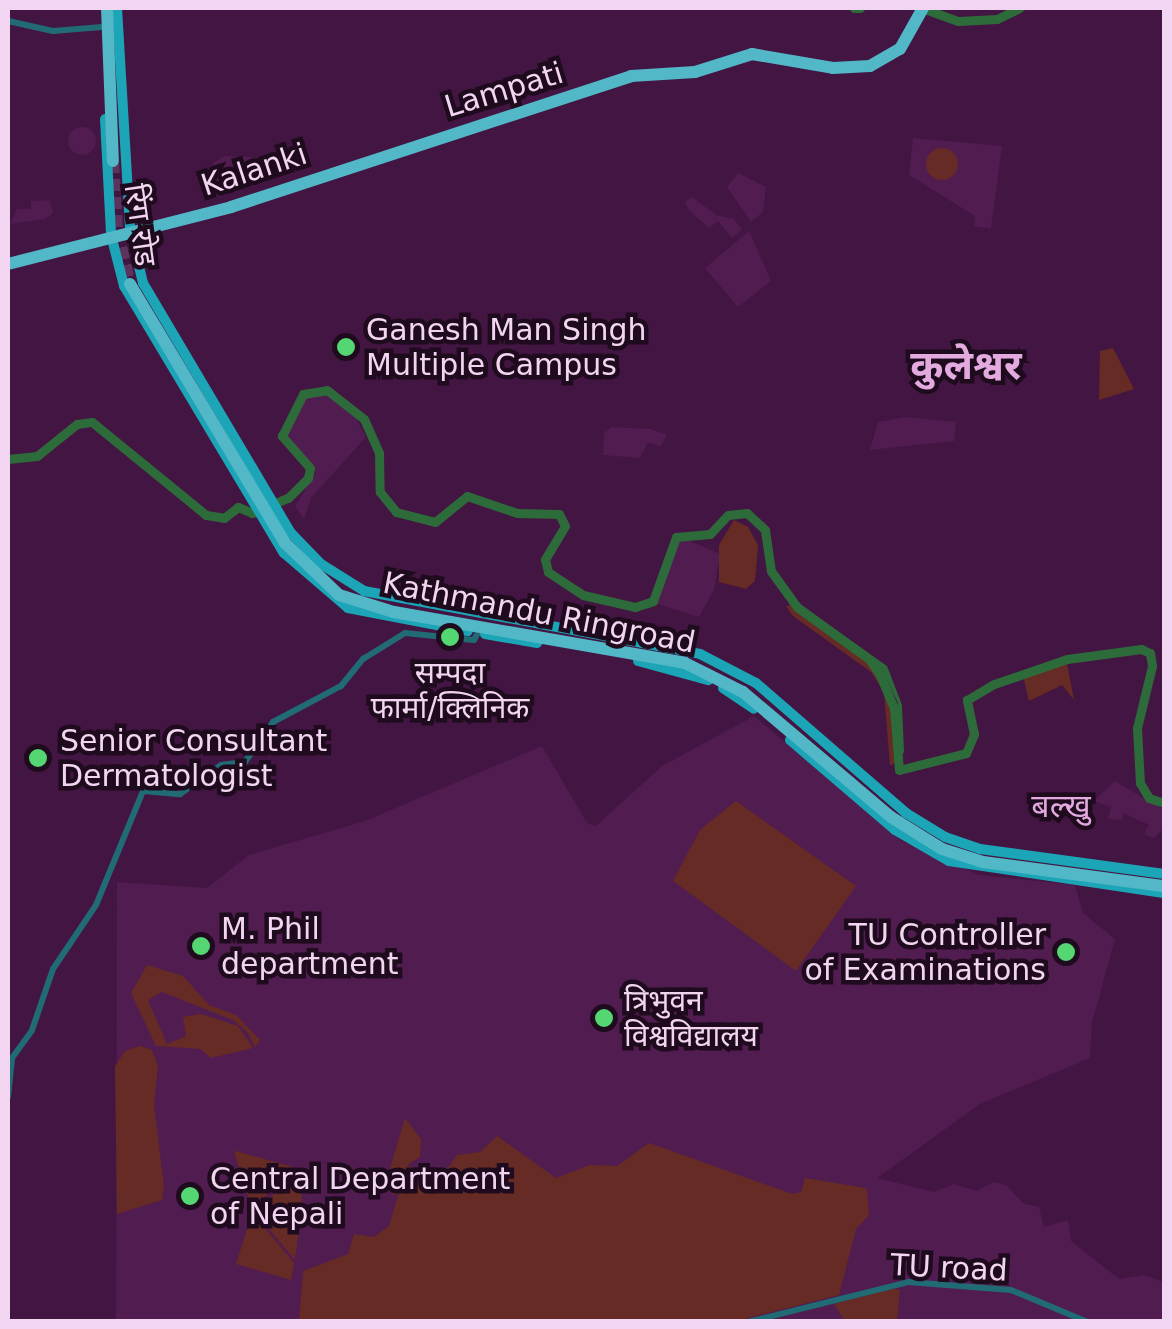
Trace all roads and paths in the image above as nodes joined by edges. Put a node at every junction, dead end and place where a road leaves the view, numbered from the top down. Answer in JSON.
{"nodes":[{"id":1,"x":110,"y":8,"type":"edge"},
{"id":2,"x":922,"y":9,"type":"edge"},
{"id":3,"x":8,"y":21,"type":"edge"},
{"id":4,"x":102,"y":28,"type":"junction"},
{"id":5,"x":393,"y":152,"type":"joint"},
{"id":6,"x":116,"y":161,"type":"tunnel mouth"},
{"id":7,"x":130,"y":230,"type":"junction"},
{"id":8,"x":111,"y":235,"type":"junction"},
{"id":9,"x":8,"y":260,"type":"edge"},
{"id":10,"x":133,"y":283,"type":"tunnel mouth"},
{"id":11,"x":250,"y":483,"type":"junction"},
{"id":12,"x":278,"y":526,"type":"junction"},
{"id":13,"x":406,"y":607,"type":"junction"},
{"id":14,"x":480,"y":629,"type":"junction"},
{"id":15,"x":1010,"y":860,"type":"junction"},
{"id":16,"x":1164,"y":884,"type":"edge"},
{"id":17,"x":8,"y":1097,"type":"edge"},
{"id":18,"x":748,"y":1322,"type":"edge"},
{"id":19,"x":1088,"y":1322,"type":"edge"}],
"edges":[{"from":1,"to":4,"type":"main road","name":"रिंग रोड"},
{"from":1,"to":6,"type":"highway"},
{"from":1,"to":7,"type":"main road"},
{"from":2,"to":5,"type":"highway","name":"Lampati"},
{"from":3,"to":4,"type":"street"},
{"from":4,"to":8,"type":"main road","name":"रिंग रोड"},
{"from":5,"to":7,"type":"highway","name":"Kalanki"},
{"from":7,"to":8,"type":"highway","name":"Kalanki"},
{"from":7,"to":11,"type":"main road"},
{"from":8,"to":9,"type":"highway","name":"Kalanki"},
{"from":8,"to":11,"type":"main road","name":"रिंग रोड"},
{"from":10,"to":11,"type":"highway","name":"Kathmandu Ringroad"},
{"from":11,"to":12,"type":"highway","name":"Kathmandu Ringroad"},
{"from":12,"to":13,"type":"highway","name":"Kathmandu Ringroad"},
{"from":12,"to":14,"type":"main road"},
{"from":13,"to":14,"type":"highway","name":"Kathmandu Ringroad"},
{"from":13,"to":15,"type":"highway","name":"Kathmandu Ringroad"},
{"from":14,"to":15,"type":"highway","name":"Kathmandu Ringroad"},
{"from":14,"to":16,"type":"main road"},
{"from":14,"to":17,"type":"street"},
{"from":15,"to":16,"type":"highway","name":"Kathmandu Ringroad"},
{"from":18,"to":19,"type":"street","name":"TU road"}]}
